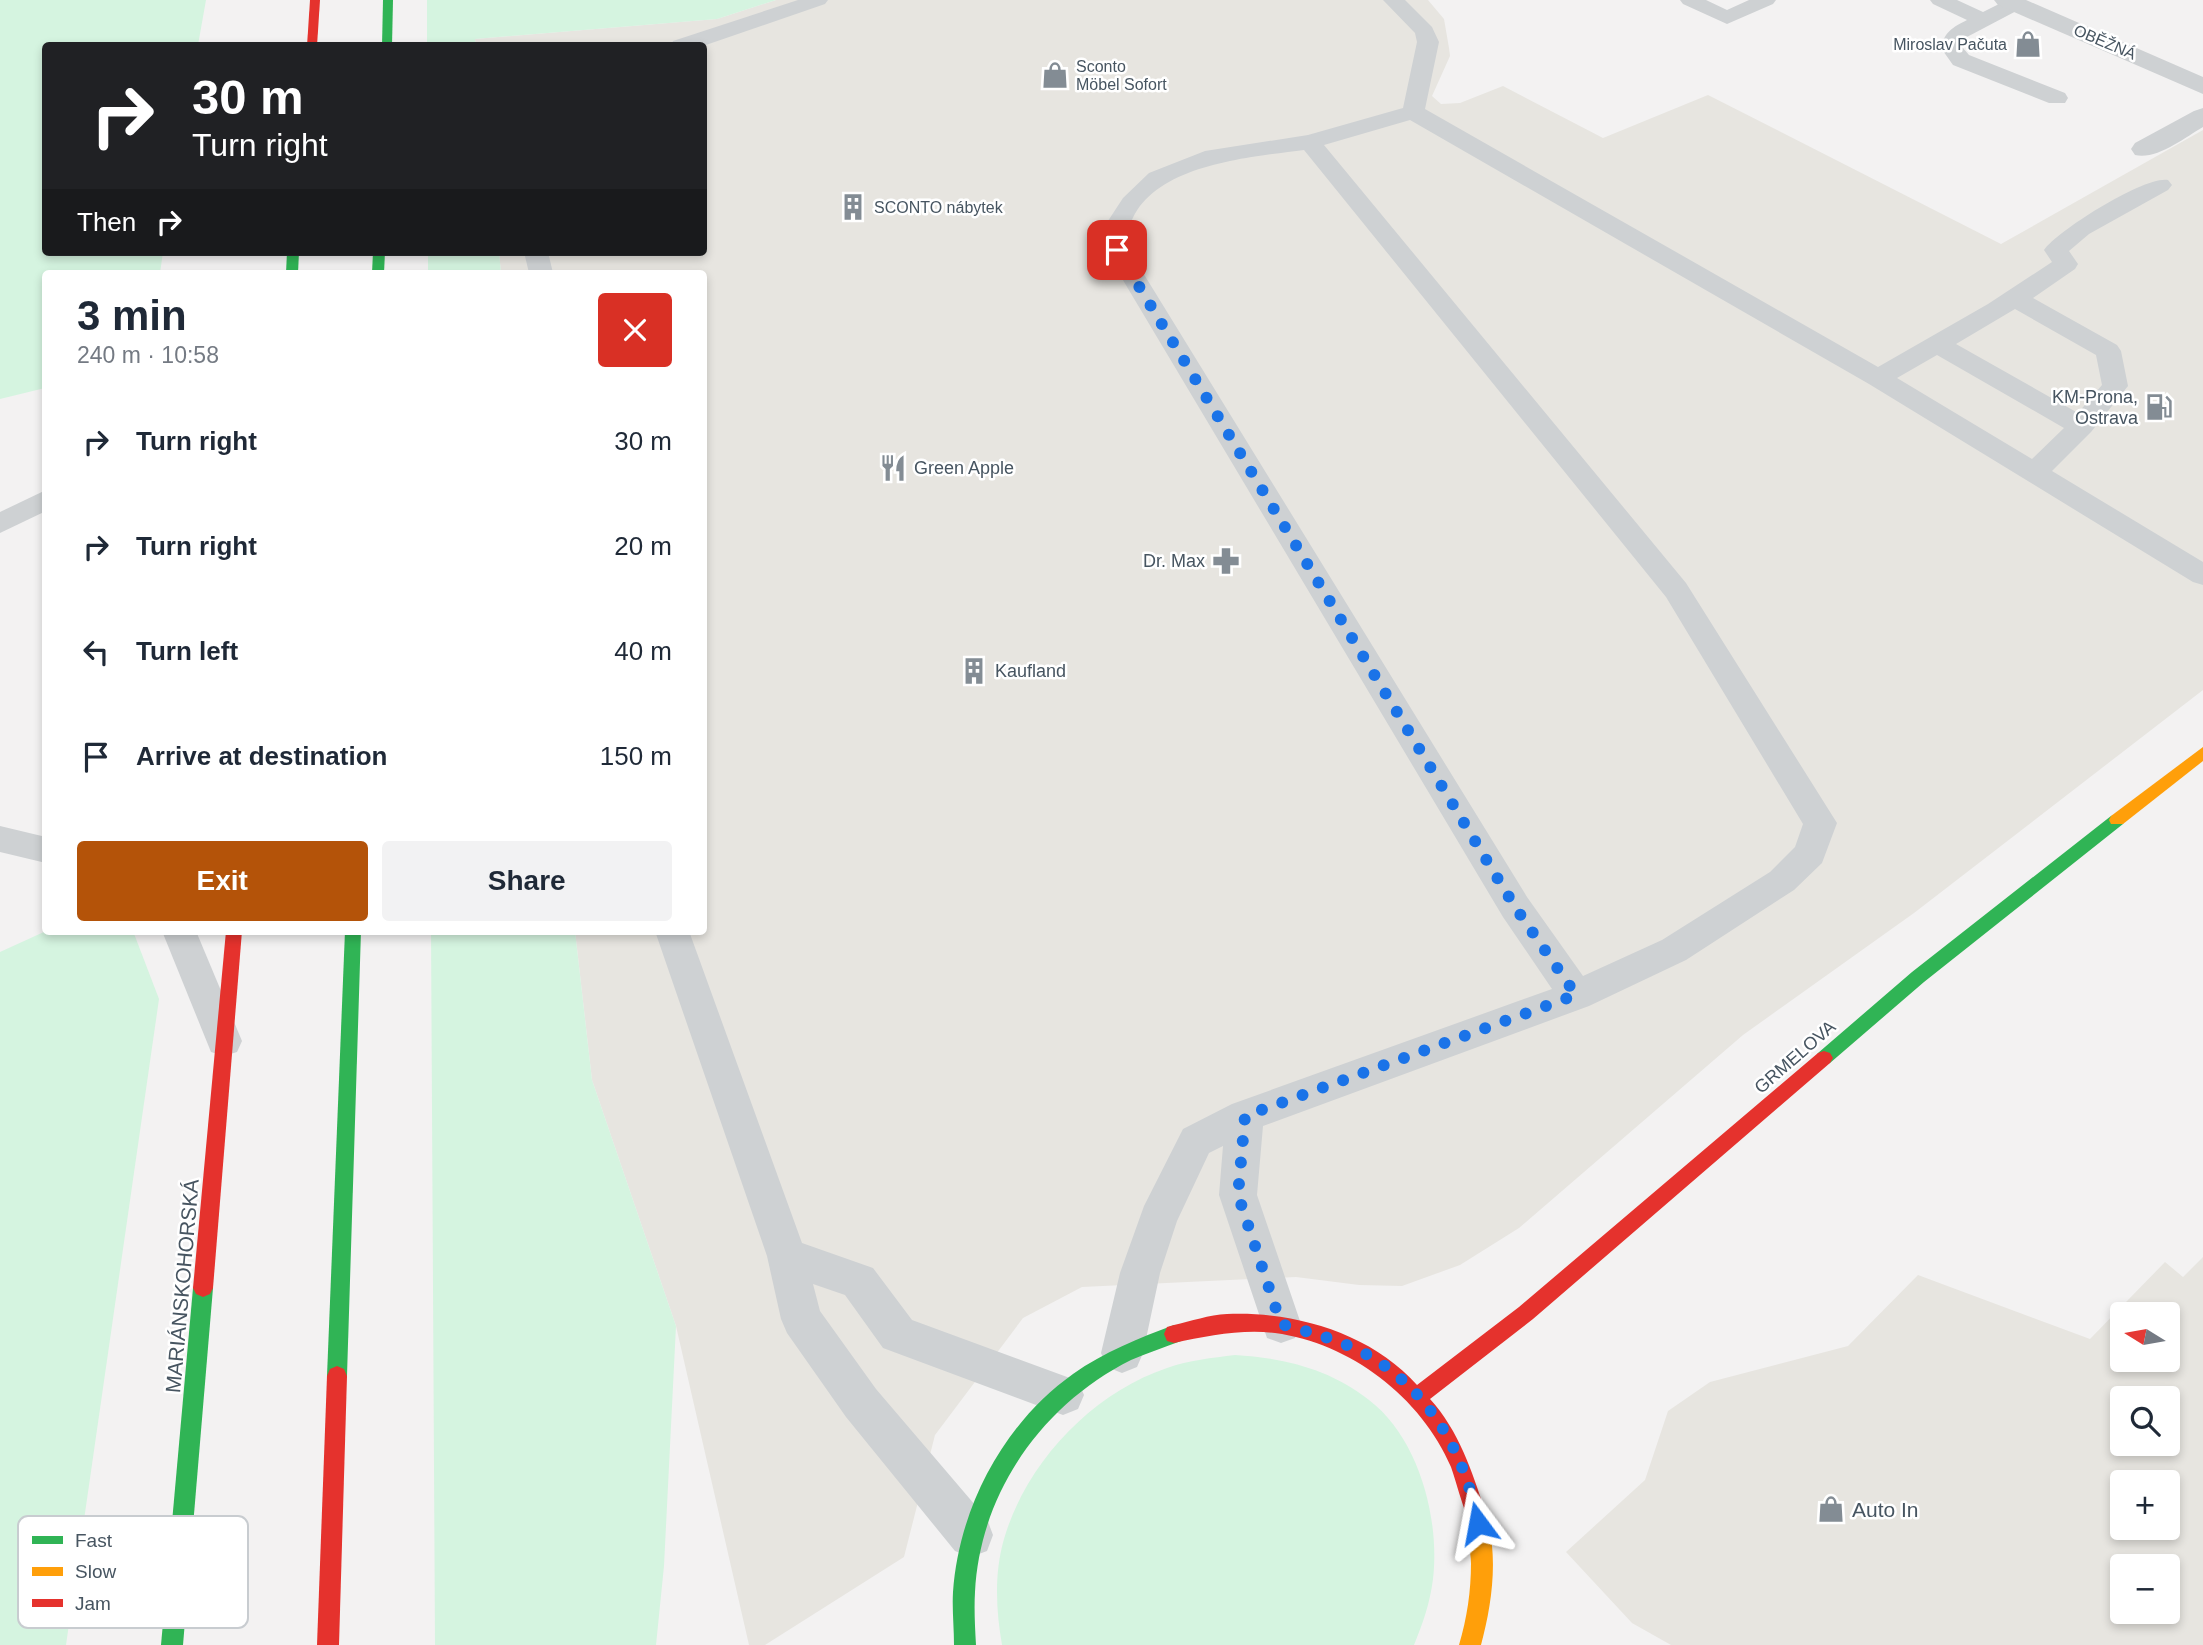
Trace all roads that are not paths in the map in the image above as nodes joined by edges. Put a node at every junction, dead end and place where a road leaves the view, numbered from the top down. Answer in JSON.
{"nodes":[{"id":1,"x":316,"y":0,"type":"edge"},
{"id":2,"x":388,"y":0,"type":"edge"},
{"id":3,"x":818,"y":0,"type":"edge"},
{"id":4,"x":1393,"y":0,"type":"edge"},
{"id":5,"x":1690,"y":0,"type":"edge"},
{"id":6,"x":1766,"y":0,"type":"edge"},
{"id":7,"x":1940,"y":0,"type":"edge"},
{"id":8,"x":2010,"y":2,"type":"edge"},
{"id":9,"x":1983,"y":20,"type":"junction"},
{"id":10,"x":312,"y":42,"type":"edge"},
{"id":11,"x":387,"y":42,"type":"edge"},
{"id":12,"x":693,"y":42,"type":"edge"},
{"id":13,"x":2203,"y":86,"type":"edge"},
{"id":14,"x":2057,"y":98,"type":"dead end"},
{"id":15,"x":1413,"y":112,"type":"junction"},
{"id":16,"x":2203,"y":116,"type":"edge"},
{"id":17,"x":1310,"y":142,"type":"junction"},
{"id":18,"x":2144,"y":149,"type":"dead end"},
{"id":19,"x":2160,"y":185,"type":"dead end"},
{"id":20,"x":2015,"y":298,"type":"junction"},
{"id":21,"x":1938,"y":345,"type":"junction"},
{"id":22,"x":1878,"y":378,"type":"junction"},
{"id":23,"x":2081,"y":426,"type":"junction"},
{"id":24,"x":2035,"y":472,"type":"junction"},
{"id":25,"x":42,"y":501,"type":"edge"},
{"id":26,"x":0,"y":524,"type":"edge"},
{"id":27,"x":2203,"y":575,"type":"edge"},
{"id":28,"x":2203,"y":753,"type":"edge"},
{"id":29,"x":0,"y":839,"type":"edge"},
{"id":30,"x":42,"y":849,"type":"edge"},
{"id":31,"x":181,"y":935,"type":"edge"},
{"id":32,"x":234,"y":935,"type":"edge"},
{"id":33,"x":353,"y":935,"type":"edge"},
{"id":34,"x":673,"y":935,"type":"edge"},
{"id":35,"x":1576,"y":995,"type":"junction"},
{"id":36,"x":224,"y":1041,"type":"junction"},
{"id":37,"x":1245,"y":1116,"type":"junction"},
{"id":38,"x":787,"y":1256,"type":"junction"},
{"id":39,"x":1281,"y":1324,"type":"junction"},
{"id":40,"x":1122,"y":1353,"type":"junction"},
{"id":41,"x":1063,"y":1395,"type":"junction"},
{"id":42,"x":1418,"y":1396,"type":"junction"},
{"id":43,"x":183,"y":1516,"type":"edge"},
{"id":44,"x":971,"y":1535,"type":"junction"},
{"id":45,"x":963,"y":1627,"type":"junction"},
{"id":46,"x":1482,"y":1642,"type":"edge"},
{"id":47,"x":328,"y":1645,"type":"edge"},
{"id":48,"x":952,"y":1645,"type":"edge"},
{"id":49,"x":965,"y":1645,"type":"edge"}],
"edges":[{"from":1,"to":10,"type":"street"},
{"from":2,"to":11,"type":"street"},
{"from":3,"to":12,"type":"lane"},
{"from":4,"to":15,"type":"lane"},
{"from":5,"to":6,"type":"lane"},
{"from":7,"to":9,"type":"lane"},
{"from":8,"to":9,"type":"lane"},
{"from":8,"to":13,"type":"street","name":"OBĚŽNÁ"},
{"from":9,"to":14,"type":"lane"},
{"from":15,"to":17,"type":"lane"},
{"from":15,"to":22,"type":"lane"},
{"from":16,"to":18,"type":"street"},
{"from":17,"to":35,"type":"lane"},
{"from":17,"to":35,"type":"lane"},
{"from":19,"to":20,"type":"lane"},
{"from":20,"to":21,"type":"lane"},
{"from":20,"to":23,"type":"lane"},
{"from":21,"to":22,"type":"lane"},
{"from":21,"to":23,"type":"lane"},
{"from":22,"to":24,"type":"lane"},
{"from":23,"to":24,"type":"lane"},
{"from":24,"to":27,"type":"lane"},
{"from":25,"to":26,"type":"lane"},
{"from":28,"to":42,"type":"street","name":"GRMELOVA"},
{"from":29,"to":30,"type":"lane"},
{"from":31,"to":36,"type":"lane"},
{"from":32,"to":36,"type":"street","name":"MARIÁNSKOHORSKÁ"},
{"from":33,"to":47,"type":"street"},
{"from":34,"to":38,"type":"lane"},
{"from":35,"to":37,"type":"lane"},
{"from":36,"to":43,"type":"street","name":"MARIÁNSKOHORSKÁ"},
{"from":37,"to":39,"type":"lane"},
{"from":37,"to":40,"type":"lane"},
{"from":38,"to":41,"type":"lane"},
{"from":38,"to":44,"type":"lane"},
{"from":39,"to":40,"type":"street"},
{"from":39,"to":42,"type":"street"},
{"from":40,"to":41,"type":"street"},
{"from":41,"to":44,"type":"street"},
{"from":42,"to":46,"type":"street"},
{"from":44,"to":45,"type":"street"},
{"from":45,"to":48,"type":"street"},
{"from":45,"to":49,"type":"street"}]}
